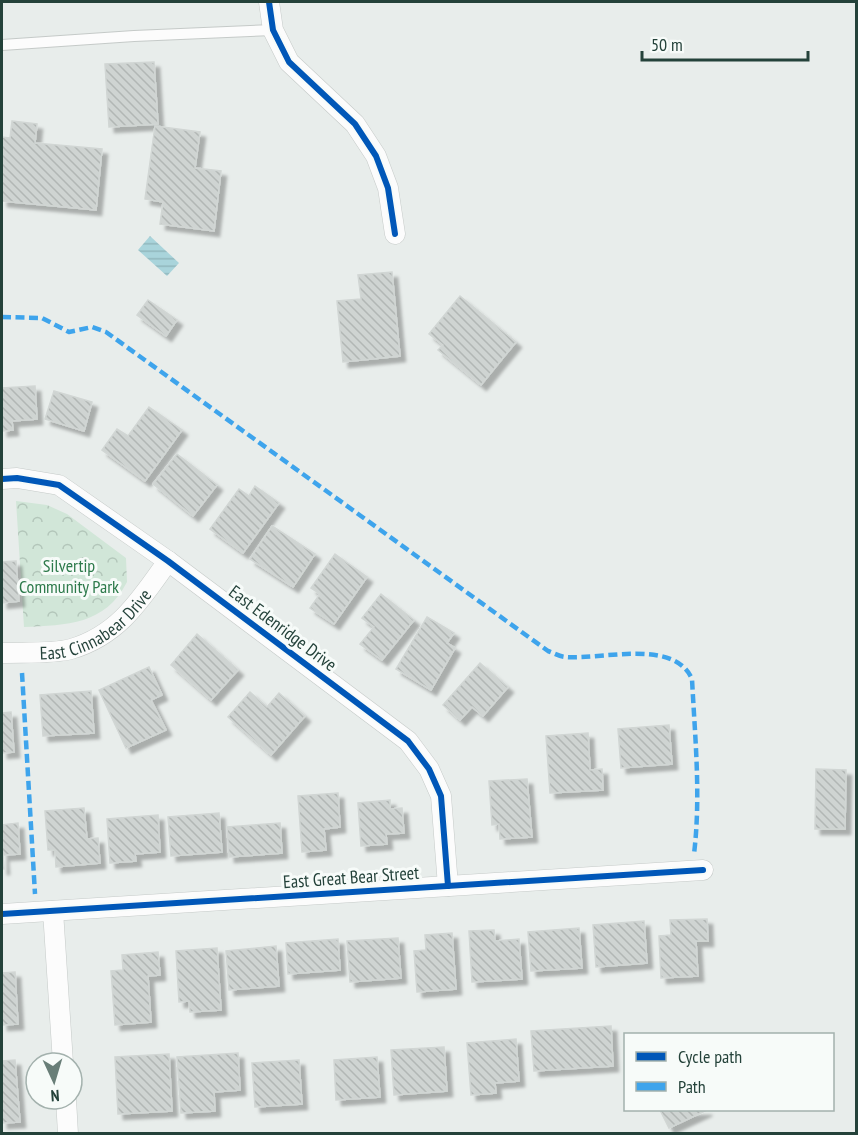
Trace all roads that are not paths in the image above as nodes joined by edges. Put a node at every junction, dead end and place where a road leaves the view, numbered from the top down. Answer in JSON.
{"nodes":[{"id":1,"x":269,"y":2,"type":"edge"},
{"id":2,"x":273,"y":30,"type":"junction"},
{"id":3,"x":2,"y":45,"type":"edge"},
{"id":4,"x":395,"y":234,"type":"dead end"},
{"id":5,"x":2,"y":479,"type":"edge"},
{"id":6,"x":168,"y":561,"type":"junction"},
{"id":7,"x":2,"y":653,"type":"edge"},
{"id":8,"x":703,"y":870,"type":"dead end"},
{"id":9,"x":448,"y":886,"type":"junction"},
{"id":10,"x":53,"y":911,"type":"junction"},
{"id":11,"x":2,"y":914,"type":"edge"},
{"id":12,"x":62,"y":1051,"type":"edge"},
{"id":13,"x":67,"y":1111,"type":"edge"},
{"id":14,"x":68,"y":1134,"type":"edge"}],
"edges":[{"from":1,"to":2,"type":"street"},
{"from":2,"to":3,"type":"lane"},
{"from":2,"to":4,"type":"street"},
{"from":5,"to":6,"type":"street","name":"East Edenridge Drive"},
{"from":6,"to":7,"type":"street","name":"East Cinnabear Drive"},
{"from":6,"to":9,"type":"street","name":"East Edenridge Drive"},
{"from":8,"to":9,"type":"street","name":"East Great Bear Street"},
{"from":9,"to":10,"type":"street","name":"East Great Bear Street"},
{"from":10,"to":11,"type":"street","name":"East Great Bear Street"},
{"from":10,"to":12,"type":"street"},
{"from":13,"to":14,"type":"street"}]}
